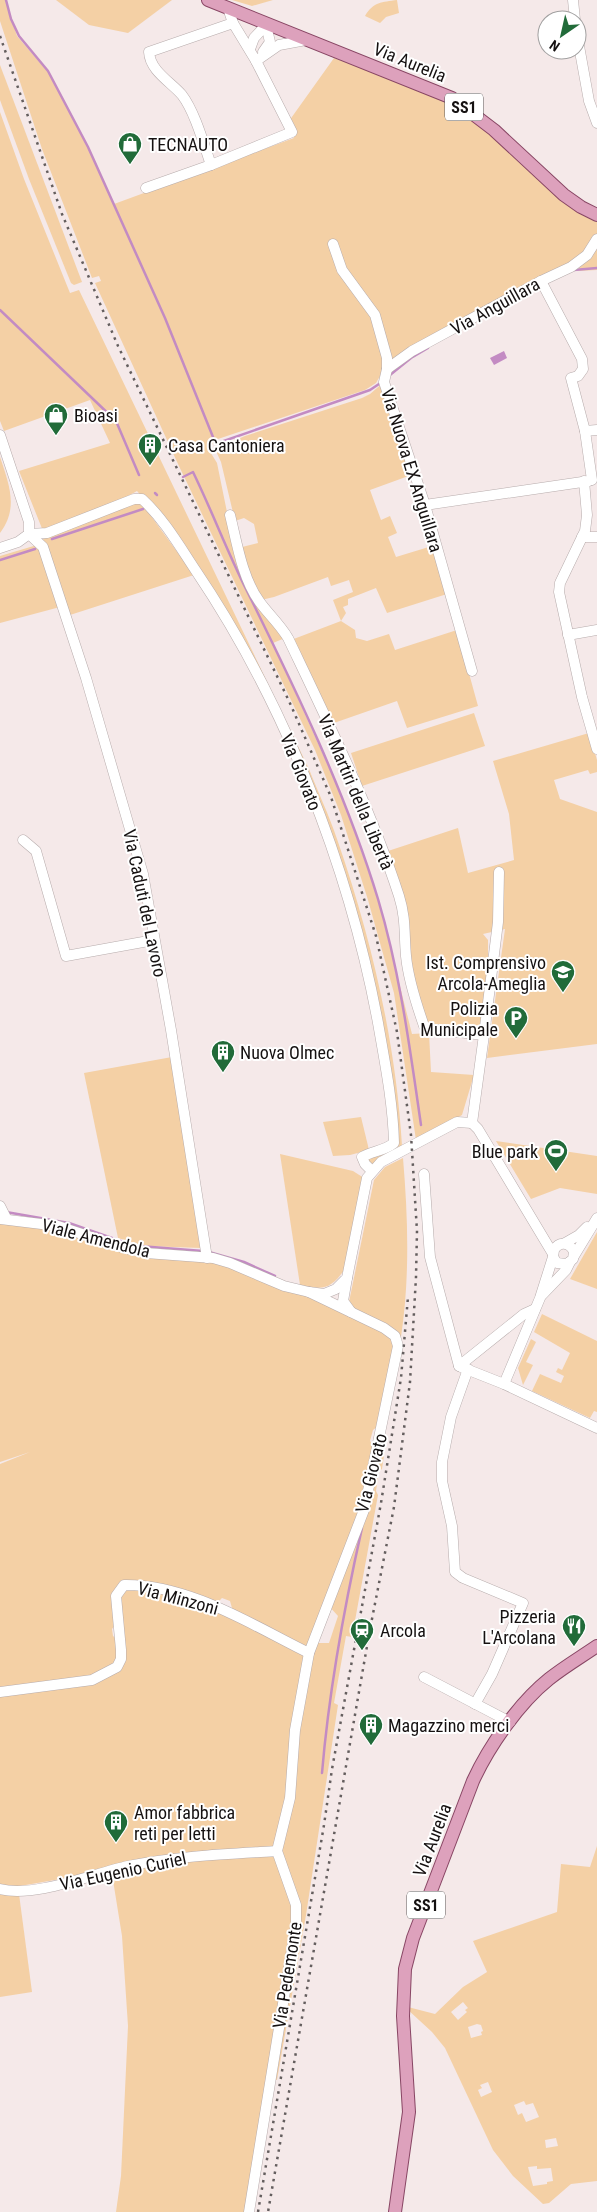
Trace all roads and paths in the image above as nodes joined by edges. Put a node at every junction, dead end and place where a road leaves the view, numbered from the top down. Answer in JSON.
{"nodes":[{"id":1,"x":208,"y":0,"type":"edge"},
{"id":2,"x":228,"y":8,"type":"junction"},
{"id":3,"x":233,"y":23,"type":"junction"},
{"id":4,"x":266,"y":24,"type":"junction"},
{"id":5,"x":306,"y":40,"type":"junction"},
{"id":6,"x":250,"y":50,"type":"junction"},
{"id":7,"x":256,"y":60,"type":"junction"},
{"id":8,"x":582,"y":60,"type":"edge"},
{"id":9,"x":597,"y":123,"type":"edge"},
{"id":10,"x":211,"y":165,"type":"junction"},
{"id":11,"x":146,"y":188,"type":"dead end"},
{"id":12,"x":597,"y":216,"type":"edge"},
{"id":13,"x":597,"y":239,"type":"edge"},
{"id":14,"x":333,"y":244,"type":"dead end"},
{"id":15,"x":543,"y":284,"type":"junction"},
{"id":16,"x":387,"y":369,"type":"junction"},
{"id":17,"x":597,"y":430,"type":"edge"},
{"id":18,"x":585,"y":432,"type":"junction"},
{"id":19,"x":0,"y":435,"type":"edge"},
{"id":20,"x":591,"y":481,"type":"edge"},
{"id":21,"x":425,"y":505,"type":"junction"},
{"id":22,"x":230,"y":515,"type":"dead end"},
{"id":23,"x":29,"y":534,"type":"junction"},
{"id":24,"x":582,"y":537,"type":"junction"},
{"id":25,"x":597,"y":537,"type":"edge"},
{"id":26,"x":0,"y":548,"type":"edge"},
{"id":27,"x":597,"y":630,"type":"edge"},
{"id":28,"x":568,"y":635,"type":"junction"},
{"id":29,"x":472,"y":671,"type":"dead end"},
{"id":30,"x":597,"y":748,"type":"edge"},
{"id":31,"x":23,"y":840,"type":"dead end"},
{"id":32,"x":499,"y":872,"type":"dead end"},
{"id":33,"x":154,"y":940,"type":"junction"},
{"id":34,"x":484,"y":1035,"type":"junction"},
{"id":35,"x":472,"y":1122,"type":"junction"},
{"id":36,"x":372,"y":1171,"type":"junction"},
{"id":37,"x":424,"y":1174,"type":"dead end"},
{"id":38,"x":2,"y":1213,"type":"edge"},
{"id":39,"x":597,"y":1218,"type":"edge"},
{"id":40,"x":539,"y":1229,"type":"junction"},
{"id":41,"x":562,"y":1244,"type":"junction"},
{"id":42,"x":207,"y":1253,"type":"junction"},
{"id":43,"x":553,"y":1255,"type":"junction"},
{"id":44,"x":572,"y":1259,"type":"junction"},
{"id":45,"x":347,"y":1278,"type":"junction"},
{"id":46,"x":309,"y":1292,"type":"junction"},
{"id":47,"x":540,"y":1298,"type":"junction"},
{"id":48,"x":535,"y":1309,"type":"junction"},
{"id":49,"x":351,"y":1312,"type":"junction"},
{"id":50,"x":463,"y":1368,"type":"junction"},
{"id":51,"x":504,"y":1384,"type":"junction"},
{"id":52,"x":597,"y":1428,"type":"edge"},
{"id":53,"x":597,"y":1646,"type":"edge"},
{"id":54,"x":309,"y":1653,"type":"junction"},
{"id":55,"x":424,"y":1677,"type":"dead end"},
{"id":56,"x":0,"y":1692,"type":"edge"},
{"id":57,"x":475,"y":1704,"type":"junction"},
{"id":58,"x":510,"y":1722,"type":"junction"},
{"id":59,"x":277,"y":1851,"type":"junction"},
{"id":60,"x":0,"y":1889,"type":"edge"},
{"id":61,"x":249,"y":2212,"type":"edge"},
{"id":62,"x":395,"y":2212,"type":"edge"}],
"edges":[{"from":1,"to":2,"type":"main road","name":"Via Aurelia","number":"SS1"},
{"from":2,"to":3,"type":"street"},
{"from":2,"to":4,"type":"main road","name":"Via Aurelia","number":"SS1"},
{"from":3,"to":6,"type":"street"},
{"from":3,"to":10,"type":"street"},
{"from":4,"to":5,"type":"main road","name":"Via Aurelia","number":"SS1"},
{"from":4,"to":6,"type":"street"},
{"from":4,"to":7,"type":"street"},
{"from":5,"to":7,"type":"street"},
{"from":5,"to":12,"type":"main road","name":"Via Aurelia","number":"SS1"},
{"from":6,"to":7,"type":"street"},
{"from":7,"to":10,"type":"street"},
{"from":8,"to":9,"type":"street"},
{"from":10,"to":11,"type":"street"},
{"from":13,"to":15,"type":"street","name":"Via Anguillara"},
{"from":14,"to":16,"type":"street","name":"Via Nuova EX Anguillara"},
{"from":15,"to":16,"type":"street","name":"Via Anguillara"},
{"from":15,"to":18,"type":"street"},
{"from":16,"to":21,"type":"street","name":"Via Nuova EX Anguillara"},
{"from":17,"to":18,"type":"street"},
{"from":18,"to":20,"type":"street"},
{"from":19,"to":23,"type":"street"},
{"from":20,"to":21,"type":"street"},
{"from":20,"to":24,"type":"street"},
{"from":21,"to":29,"type":"street","name":"Via Nuova EX Anguillara"},
{"from":22,"to":34,"type":"street","name":"Via Martiri della Libertà"},
{"from":23,"to":26,"type":"street"},
{"from":23,"to":33,"type":"street","name":"Via Caduti del Lavoro"},
{"from":23,"to":36,"type":"street","name":"Via Giovato"},
{"from":24,"to":25,"type":"street"},
{"from":24,"to":28,"type":"street"},
{"from":27,"to":28,"type":"street"},
{"from":28,"to":30,"type":"street"},
{"from":31,"to":33,"type":"street"},
{"from":32,"to":34,"type":"street"},
{"from":33,"to":42,"type":"street","name":"Via Caduti del Lavoro"},
{"from":34,"to":35,"type":"street"},
{"from":35,"to":36,"type":"street"},
{"from":35,"to":40,"type":"street"},
{"from":36,"to":45,"type":"street"},
{"from":37,"to":50,"type":"street"},
{"from":38,"to":42,"type":"street","name":"Viale Amendola"},
{"from":39,"to":41,"type":"street"},
{"from":39,"to":44,"type":"street"},
{"from":40,"to":41,"type":"street"},
{"from":40,"to":43,"type":"street"},
{"from":41,"to":43,"type":"street"},
{"from":41,"to":44,"type":"street"},
{"from":42,"to":46,"type":"street","name":"Viale Amendola"},
{"from":43,"to":44,"type":"street"},
{"from":43,"to":47,"type":"street"},
{"from":44,"to":47,"type":"street"},
{"from":45,"to":46,"type":"street","name":"Viale Amendola"},
{"from":45,"to":49,"type":"street"},
{"from":46,"to":49,"type":"street","name":"Via Giovato"},
{"from":47,"to":48,"type":"street"},
{"from":48,"to":50,"type":"street"},
{"from":48,"to":51,"type":"street"},
{"from":49,"to":54,"type":"street","name":"Via Giovato"},
{"from":50,"to":51,"type":"street"},
{"from":50,"to":57,"type":"street"},
{"from":51,"to":52,"type":"street"},
{"from":53,"to":58,"type":"main road","name":"Via Aurelia","number":"SS1"},
{"from":54,"to":56,"type":"street","name":"Via Minzoni"},
{"from":54,"to":59,"type":"street"},
{"from":55,"to":57,"type":"street"},
{"from":57,"to":58,"type":"street"},
{"from":58,"to":62,"type":"main road","name":"Via Aurelia","number":"SS1"},
{"from":59,"to":60,"type":"street","name":"Via Eugenio Curiel"},
{"from":59,"to":61,"type":"street","name":"Via Pedemonte"}]}
